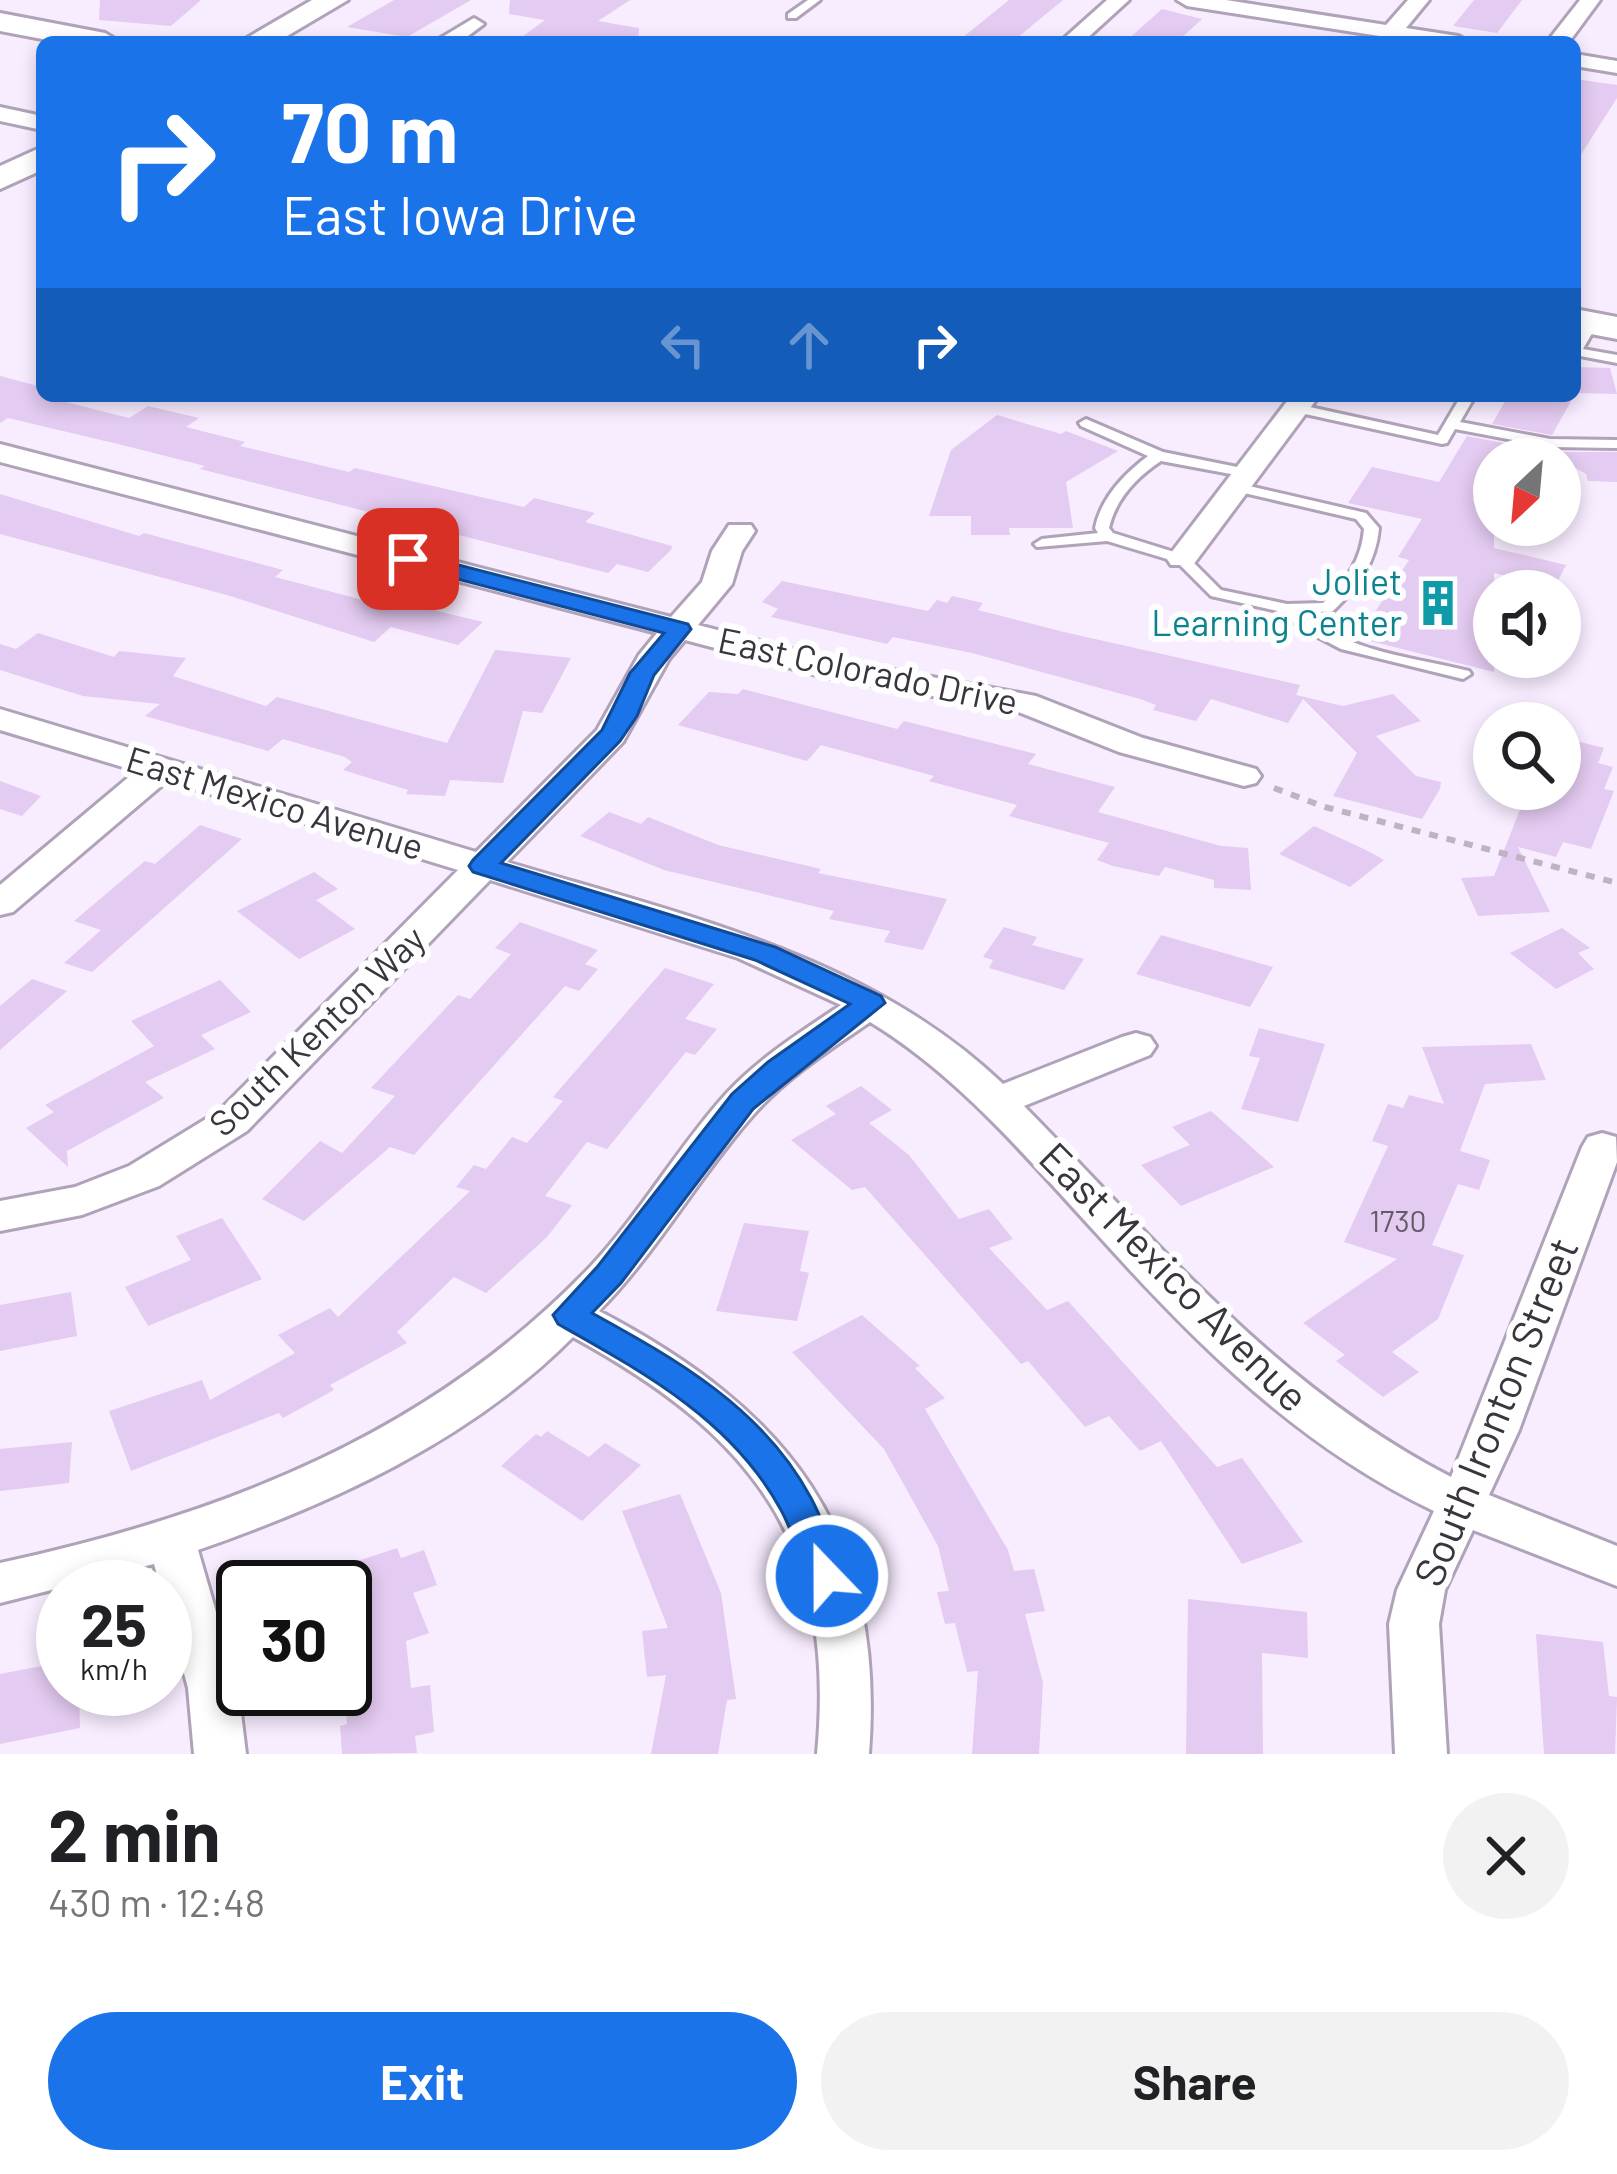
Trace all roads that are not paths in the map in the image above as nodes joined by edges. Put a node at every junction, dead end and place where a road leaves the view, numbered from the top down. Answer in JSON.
{"nodes":[{"id":1,"x":334,"y":0,"type":"edge"},
{"id":2,"x":814,"y":0,"type":"edge"},
{"id":3,"x":1119,"y":0,"type":"edge"},
{"id":4,"x":1187,"y":0,"type":"edge"},
{"id":5,"x":1419,"y":0,"type":"edge"},
{"id":6,"x":1590,"y":0,"type":"edge"},
{"id":7,"x":792,"y":16,"type":"dead end"},
{"id":8,"x":0,"y":22,"type":"edge"},
{"id":9,"x":475,"y":24,"type":"dead end"},
{"id":10,"x":1391,"y":32,"type":"junction"},
{"id":11,"x":74,"y":36,"type":"edge"},
{"id":12,"x":266,"y":36,"type":"edge"},
{"id":13,"x":455,"y":36,"type":"edge"},
{"id":14,"x":1077,"y":36,"type":"edge"},
{"id":15,"x":1418,"y":36,"type":"edge"},
{"id":16,"x":1563,"y":36,"type":"edge"},
{"id":17,"x":1581,"y":61,"type":"edge"},
{"id":18,"x":1617,"y":67,"type":"edge"},
{"id":19,"x":0,"y":114,"type":"edge"},
{"id":20,"x":36,"y":122,"type":"edge"},
{"id":21,"x":36,"y":160,"type":"edge"},
{"id":22,"x":0,"y":179,"type":"edge"},
{"id":23,"x":1587,"y":335,"type":"edge"},
{"id":24,"x":1617,"y":359,"type":"edge"},
{"id":25,"x":1300,"y":402,"type":"edge"},
{"id":26,"x":1464,"y":402,"type":"edge"},
{"id":27,"x":1086,"y":423,"type":"dead end"},
{"id":28,"x":1451,"y":424,"type":"junction"},
{"id":29,"x":1617,"y":444,"type":"edge"},
{"id":30,"x":0,"y":453,"type":"edge"},
{"id":31,"x":1159,"y":456,"type":"junction"},
{"id":32,"x":1242,"y":480,"type":"junction"},
{"id":33,"x":740,"y":531,"type":"dead end"},
{"id":34,"x":1108,"y":536,"type":"junction"},
{"id":35,"x":1042,"y":544,"type":"dead end"},
{"id":36,"x":1182,"y":559,"type":"junction"},
{"id":37,"x":1287,"y":608,"type":"junction"},
{"id":38,"x":680,"y":629,"type":"junction"},
{"id":39,"x":1463,"y":674,"type":"dead end"},
{"id":40,"x":0,"y":719,"type":"edge"},
{"id":41,"x":161,"y":768,"type":"junction"},
{"id":42,"x":1244,"y":776,"type":"road end"},
{"id":43,"x":482,"y":866,"type":"junction"},
{"id":44,"x":0,"y":904,"type":"edge"},
{"id":45,"x":871,"y":1003,"type":"junction"},
{"id":46,"x":1136,"y":1046,"type":"dead end"},
{"id":47,"x":998,"y":1101,"type":"junction"},
{"id":48,"x":1602,"y":1147,"type":"dead end"},
{"id":49,"x":0,"y":1216,"type":"edge"},
{"id":50,"x":569,"y":1315,"type":"junction"},
{"id":51,"x":1460,"y":1504,"type":"junction"},
{"id":52,"x":172,"y":1542,"type":"junction"},
{"id":53,"x":1617,"y":1566,"type":"edge"},
{"id":54,"x":0,"y":1583,"type":"edge"},
{"id":55,"x":220,"y":1754,"type":"edge"},
{"id":56,"x":843,"y":1754,"type":"edge"},
{"id":57,"x":1421,"y":1754,"type":"edge"}],
"edges":[{"from":1,"to":12,"type":"street"},
{"from":2,"to":7,"type":"lane"},
{"from":3,"to":14,"type":"street"},
{"from":4,"to":10,"type":"street"},
{"from":5,"to":10,"type":"street"},
{"from":6,"to":16,"type":"street"},
{"from":8,"to":11,"type":"street"},
{"from":9,"to":13,"type":"street"},
{"from":10,"to":15,"type":"street"},
{"from":17,"to":18,"type":"street"},
{"from":19,"to":20,"type":"street"},
{"from":21,"to":22,"type":"street"},
{"from":23,"to":24,"type":"lane"},
{"from":25,"to":28,"type":"lane"},
{"from":25,"to":32,"type":"street"},
{"from":26,"to":28,"type":"lane"},
{"from":27,"to":31,"type":"lane"},
{"from":28,"to":29,"type":"lane"},
{"from":30,"to":38,"type":"street","name":"East Colorado Drive"},
{"from":31,"to":32,"type":"lane"},
{"from":31,"to":34,"type":"lane"},
{"from":32,"to":36,"type":"street"},
{"from":32,"to":37,"type":"lane"},
{"from":33,"to":38,"type":"street","name":"South Kenton Way"},
{"from":34,"to":35,"type":"lane"},
{"from":34,"to":36,"type":"lane"},
{"from":36,"to":37,"type":"lane"},
{"from":37,"to":39,"type":"lane"},
{"from":38,"to":42,"type":"street","name":"East Colorado Drive"},
{"from":38,"to":43,"type":"street","name":"South Kenton Way"},
{"from":40,"to":41,"type":"street","name":"East Mexico Avenue"},
{"from":41,"to":43,"type":"street","name":"East Mexico Avenue"},
{"from":41,"to":44,"type":"street"},
{"from":43,"to":45,"type":"street","name":"East Mexico Avenue"},
{"from":43,"to":49,"type":"street","name":"South Kenton Way"},
{"from":45,"to":47,"type":"street","name":"East Mexico Avenue"},
{"from":45,"to":50,"type":"street"},
{"from":46,"to":47,"type":"street","name":"East Mexico Avenue"},
{"from":47,"to":51,"type":"street","name":"East Mexico Avenue"},
{"from":48,"to":51,"type":"street","name":"South Ironton Street"},
{"from":50,"to":52,"type":"street"},
{"from":50,"to":56,"type":"street"},
{"from":51,"to":53,"type":"street","name":"East Mexico Avenue"},
{"from":51,"to":57,"type":"street","name":"South Ironton Street"},
{"from":52,"to":54,"type":"street"},
{"from":52,"to":55,"type":"street"}]}
